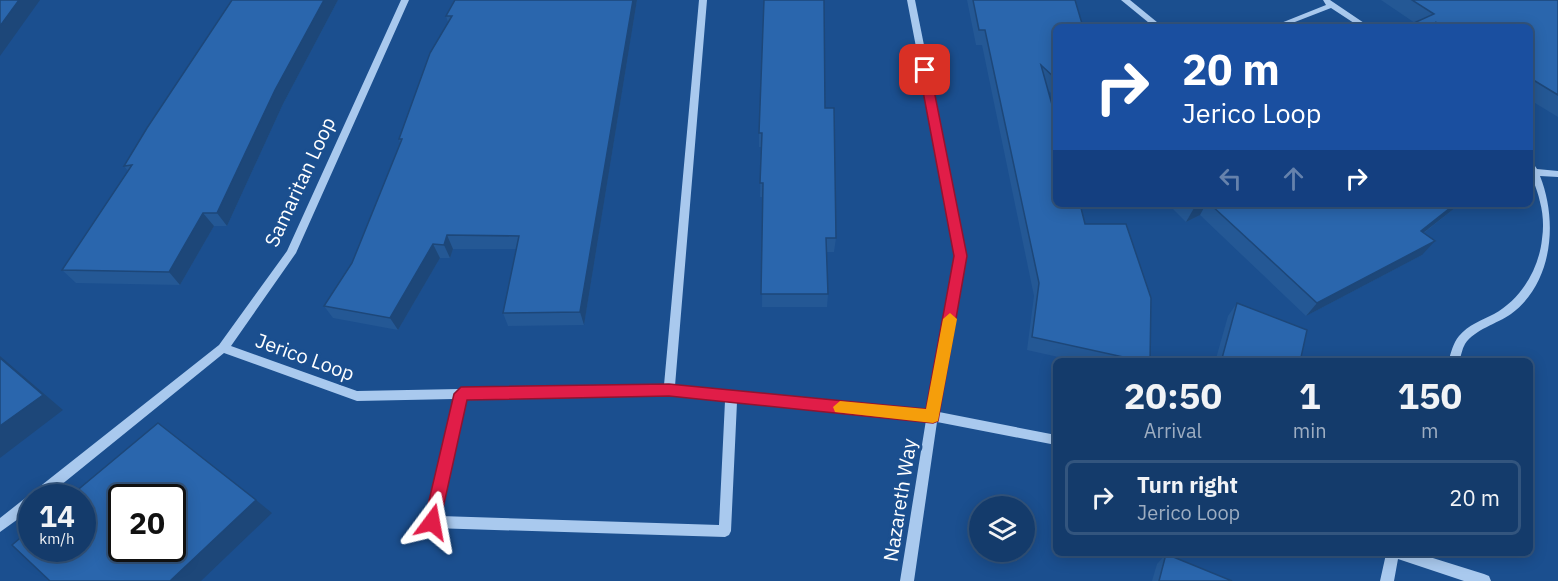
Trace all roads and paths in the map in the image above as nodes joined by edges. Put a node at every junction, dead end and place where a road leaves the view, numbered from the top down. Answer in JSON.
{"nodes":[{"id":1,"x":405,"y":0,"type":"edge"},
{"id":2,"x":703,"y":0,"type":"edge"},
{"id":3,"x":911,"y":0,"type":"edge"},
{"id":4,"x":1125,"y":0,"type":"edge"},
{"id":5,"x":1328,"y":2,"type":"edge"},
{"id":6,"x":1155,"y":24,"type":"edge"},
{"id":7,"x":1281,"y":24,"type":"edge"},
{"id":8,"x":1361,"y":24,"type":"edge"},
{"id":9,"x":1533,"y":168,"type":"edge"},
{"id":10,"x":1558,"y":174,"type":"edge"},
{"id":11,"x":223,"y":348,"type":"junction"},
{"id":12,"x":1455,"y":358,"type":"edge"},
{"id":13,"x":669,"y":390,"type":"junction"},
{"id":14,"x":461,"y":394,"type":"junction"},
{"id":15,"x":731,"y":396,"type":"junction"},
{"id":16,"x":933,"y":416,"type":"junction"},
{"id":17,"x":1053,"y":439,"type":"edge"},
{"id":18,"x":52,"y":484,"type":"edge"},
{"id":19,"x":18,"y":511,"type":"edge"},
{"id":20,"x":0,"y":526,"type":"edge"},
{"id":21,"x":1392,"y":556,"type":"edge"},
{"id":22,"x":1408,"y":556,"type":"edge"},
{"id":23,"x":907,"y":581,"type":"edge"},
{"id":24,"x":1387,"y":581,"type":"edge"},
{"id":25,"x":1484,"y":581,"type":"edge"}],
"edges":[{"from":1,"to":11,"type":"street","name":"Samaritan Loop"},
{"from":2,"to":13,"type":"street"},
{"from":3,"to":16,"type":"street","name":"Nazareth Way"},
{"from":4,"to":6,"type":"street"},
{"from":5,"to":7,"type":"street"},
{"from":5,"to":8,"type":"street"},
{"from":9,"to":10,"type":"street"},
{"from":9,"to":12,"type":"street"},
{"from":11,"to":14,"type":"street","name":"Jerico Loop"},
{"from":11,"to":18,"type":"street","name":"Samaritan Loop"},
{"from":13,"to":14,"type":"street","name":"Jerico Loop"},
{"from":13,"to":15,"type":"street","name":"Jerico Loop"},
{"from":14,"to":15,"type":"street"},
{"from":15,"to":16,"type":"street","name":"Jerico Loop"},
{"from":16,"to":17,"type":"street","name":"Jerico Loop"},
{"from":16,"to":23,"type":"street","name":"Nazareth Way"},
{"from":19,"to":20,"type":"street","name":"Samaritan Loop"},
{"from":21,"to":24,"type":"street"},
{"from":22,"to":25,"type":"street"}]}
